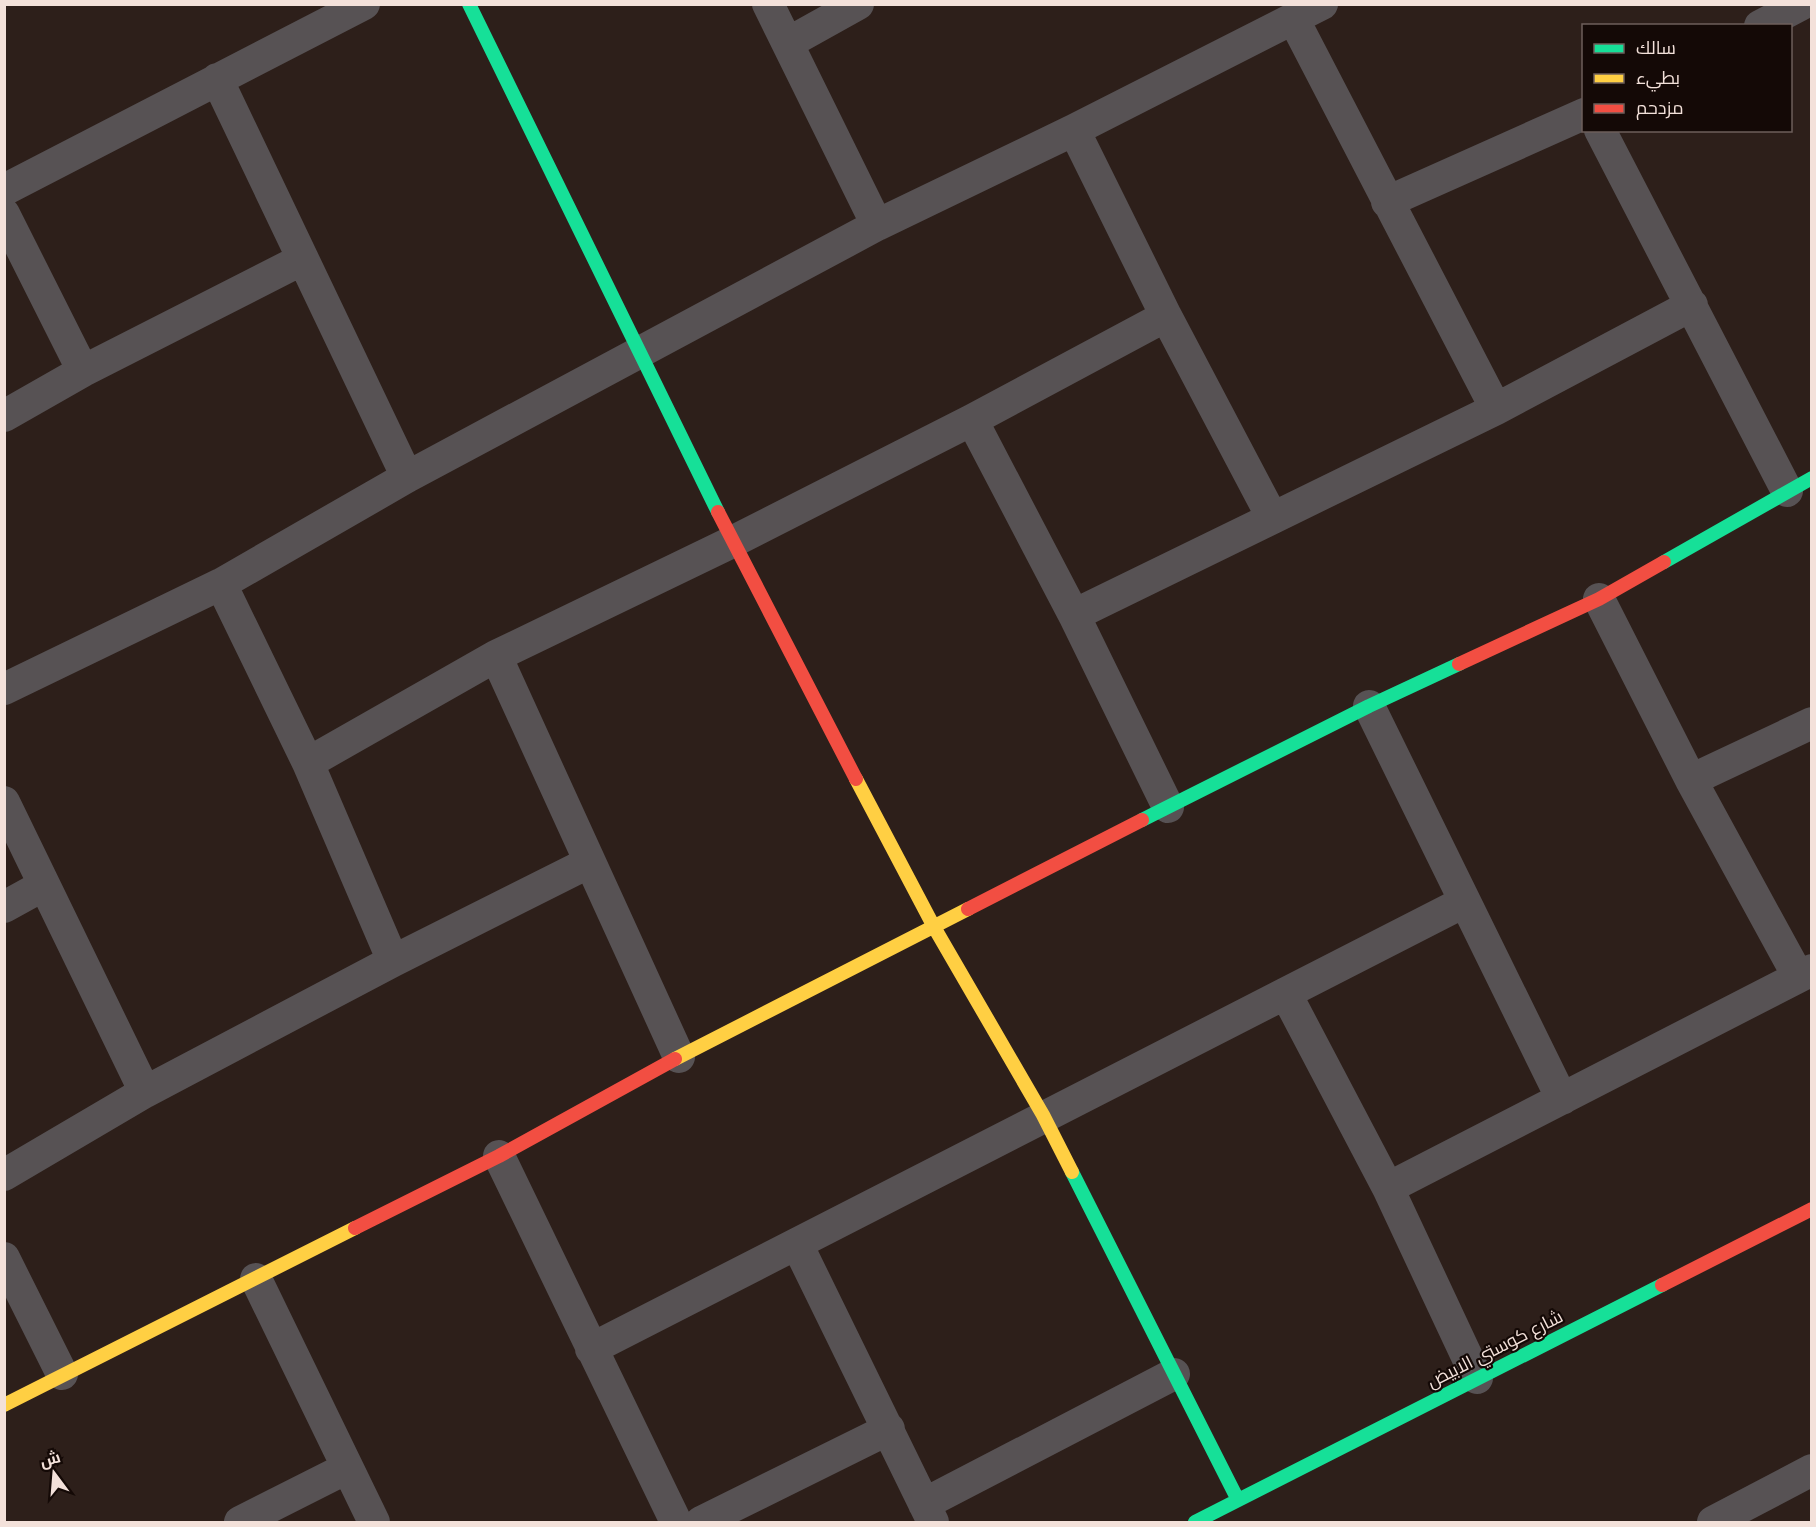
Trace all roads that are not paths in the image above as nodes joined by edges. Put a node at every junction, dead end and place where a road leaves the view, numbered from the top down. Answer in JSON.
{"nodes":[{"id":1,"x":364,"y":4,"type":"edge"},
{"id":2,"x":469,"y":4,"type":"edge"},
{"id":3,"x":768,"y":4,"type":"edge"},
{"id":4,"x":858,"y":4,"type":"edge"},
{"id":5,"x":1322,"y":4,"type":"edge"},
{"id":6,"x":1802,"y":4,"type":"edge"},
{"id":7,"x":1294,"y":20,"type":"junction"},
{"id":8,"x":1764,"y":24,"type":"edge"},
{"id":9,"x":788,"y":43,"type":"junction"},
{"id":10,"x":217,"y":79,"type":"junction"},
{"id":11,"x":1582,"y":115,"type":"edge"},
{"id":12,"x":1074,"y":130,"type":"junction"},
{"id":13,"x":1601,"y":132,"type":"edge"},
{"id":14,"x":4,"y":190,"type":"edge"},
{"id":15,"x":1387,"y":202,"type":"junction"},
{"id":16,"x":4,"y":214,"type":"edge"},
{"id":17,"x":876,"y":225,"type":"junction"},
{"id":18,"x":303,"y":258,"type":"junction"},
{"id":19,"x":1692,"y":305,"type":"junction"},
{"id":20,"x":1166,"y":316,"type":"junction"},
{"id":21,"x":642,"y":353,"type":"junction"},
{"id":22,"x":83,"y":371,"type":"junction"},
{"id":23,"x":1496,"y":409,"type":"junction"},
{"id":24,"x":4,"y":416,"type":"edge"},
{"id":25,"x":972,"y":420,"type":"junction"},
{"id":26,"x":407,"y":477,"type":"junction"},
{"id":27,"x":1799,"y":485,"type":"edge"},
{"id":28,"x":1272,"y":517,"type":"junction"},
{"id":29,"x":732,"y":542,"type":"junction"},
{"id":30,"x":220,"y":584,"type":"junction"},
{"id":31,"x":1599,"y":598,"type":"junction"},
{"id":32,"x":1074,"y":615,"type":"junction"},
{"id":33,"x":496,"y":656,"type":"junction"},
{"id":34,"x":4,"y":689,"type":"edge"},
{"id":35,"x":1369,"y":706,"type":"junction"},
{"id":36,"x":1812,"y":723,"type":"edge"},
{"id":37,"x":308,"y":763,"type":"junction"},
{"id":38,"x":1691,"y":780,"type":"junction"},
{"id":39,"x":4,"y":802,"type":"edge"},
{"id":40,"x":1168,"y":807,"type":"junction"},
{"id":41,"x":588,"y":863,"type":"junction"},
{"id":42,"x":44,"y":885,"type":"junction"},
{"id":43,"x":1464,"y":902,"type":"junction"},
{"id":44,"x":4,"y":907,"type":"edge"},
{"id":45,"x":934,"y":927,"type":"junction"},
{"id":46,"x":393,"y":961,"type":"junction"},
{"id":47,"x":1805,"y":973,"type":"edge"},
{"id":48,"x":1286,"y":994,"type":"junction"},
{"id":49,"x":679,"y":1057,"type":"junction"},
{"id":50,"x":146,"y":1092,"type":"junction"},
{"id":51,"x":1562,"y":1099,"type":"junction"},
{"id":52,"x":1043,"y":1115,"type":"junction"},
{"id":53,"x":499,"y":1156,"type":"junction"},
{"id":54,"x":4,"y":1175,"type":"edge"},
{"id":55,"x":1388,"y":1188,"type":"junction"},
{"id":56,"x":1812,"y":1209,"type":"edge"},
{"id":57,"x":797,"y":1244,"type":"junction"},
{"id":58,"x":4,"y":1258,"type":"edge"},
{"id":59,"x":256,"y":1279,"type":"junction"},
{"id":60,"x":591,"y":1348,"type":"junction"},
{"id":61,"x":62,"y":1374,"type":"junction"},
{"id":62,"x":1174,"y":1374,"type":"junction"},
{"id":63,"x":1477,"y":1378,"type":"junction"},
{"id":64,"x":4,"y":1405,"type":"edge"},
{"id":65,"x":889,"y":1429,"type":"junction"},
{"id":66,"x":345,"y":1469,"type":"junction"},
{"id":67,"x":1812,"y":1470,"type":"edge"},
{"id":68,"x":1238,"y":1500,"type":"junction"},
{"id":69,"x":928,"y":1513,"type":"edge"},
{"id":70,"x":240,"y":1522,"type":"edge"},
{"id":71,"x":374,"y":1522,"type":"edge"},
{"id":72,"x":676,"y":1522,"type":"edge"},
{"id":73,"x":701,"y":1522,"type":"edge"},
{"id":74,"x":1195,"y":1522,"type":"edge"},
{"id":75,"x":1713,"y":1522,"type":"edge"}],
"edges":[{"from":1,"to":10,"type":"street"},
{"from":2,"to":21,"type":"main road"},
{"from":3,"to":9,"type":"street"},
{"from":4,"to":9,"type":"street"},
{"from":5,"to":7,"type":"street"},
{"from":6,"to":8,"type":"street"},
{"from":7,"to":12,"type":"street"},
{"from":7,"to":15,"type":"street"},
{"from":9,"to":17,"type":"street"},
{"from":10,"to":14,"type":"street"},
{"from":10,"to":18,"type":"street"},
{"from":11,"to":15,"type":"street"},
{"from":12,"to":17,"type":"street"},
{"from":12,"to":20,"type":"street"},
{"from":13,"to":19,"type":"street"},
{"from":15,"to":23,"type":"street"},
{"from":16,"to":22,"type":"street"},
{"from":17,"to":21,"type":"street"},
{"from":18,"to":22,"type":"street"},
{"from":18,"to":26,"type":"street"},
{"from":19,"to":23,"type":"street"},
{"from":19,"to":27,"type":"street"},
{"from":20,"to":25,"type":"street"},
{"from":20,"to":28,"type":"street"},
{"from":21,"to":26,"type":"street"},
{"from":21,"to":29,"type":"main road"},
{"from":22,"to":24,"type":"street"},
{"from":23,"to":28,"type":"street"},
{"from":25,"to":29,"type":"street"},
{"from":25,"to":32,"type":"street"},
{"from":26,"to":30,"type":"street"},
{"from":27,"to":31,"type":"main road"},
{"from":28,"to":32,"type":"street"},
{"from":29,"to":33,"type":"street"},
{"from":29,"to":45,"type":"main road"},
{"from":30,"to":34,"type":"street"},
{"from":30,"to":37,"type":"street"},
{"from":31,"to":35,"type":"main road"},
{"from":31,"to":38,"type":"street"},
{"from":32,"to":40,"type":"street"},
{"from":33,"to":37,"type":"street"},
{"from":33,"to":41,"type":"street"},
{"from":35,"to":40,"type":"main road"},
{"from":35,"to":43,"type":"street"},
{"from":36,"to":38,"type":"street"},
{"from":37,"to":46,"type":"street"},
{"from":38,"to":47,"type":"street"},
{"from":39,"to":42,"type":"street"},
{"from":40,"to":45,"type":"main road"},
{"from":41,"to":46,"type":"street"},
{"from":41,"to":49,"type":"street"},
{"from":42,"to":44,"type":"street"},
{"from":42,"to":50,"type":"street"},
{"from":43,"to":48,"type":"street"},
{"from":43,"to":51,"type":"street"},
{"from":45,"to":49,"type":"main road"},
{"from":45,"to":52,"type":"main road"},
{"from":46,"to":50,"type":"street"},
{"from":47,"to":51,"type":"street"},
{"from":48,"to":52,"type":"street"},
{"from":48,"to":55,"type":"street"},
{"from":49,"to":53,"type":"main road"},
{"from":50,"to":54,"type":"street"},
{"from":51,"to":55,"type":"street"},
{"from":52,"to":57,"type":"street"},
{"from":52,"to":62,"type":"main road"},
{"from":53,"to":59,"type":"main road"},
{"from":53,"to":60,"type":"street"},
{"from":55,"to":63,"type":"street"},
{"from":56,"to":63,"type":"main road","name":"شارع كوستي الابيض"},
{"from":57,"to":60,"type":"street"},
{"from":57,"to":65,"type":"street"},
{"from":58,"to":61,"type":"street"},
{"from":59,"to":61,"type":"main road"},
{"from":59,"to":66,"type":"street"},
{"from":60,"to":72,"type":"street"},
{"from":61,"to":64,"type":"main road"},
{"from":62,"to":68,"type":"main road"},
{"from":62,"to":69,"type":"street"},
{"from":63,"to":68,"type":"main road","name":"شارع كوستي الابيض"},
{"from":65,"to":69,"type":"street"},
{"from":65,"to":73,"type":"street"},
{"from":66,"to":70,"type":"street"},
{"from":66,"to":71,"type":"street"},
{"from":67,"to":75,"type":"street"},
{"from":68,"to":74,"type":"main road","name":"شارع كوستي الابيض"}]}
